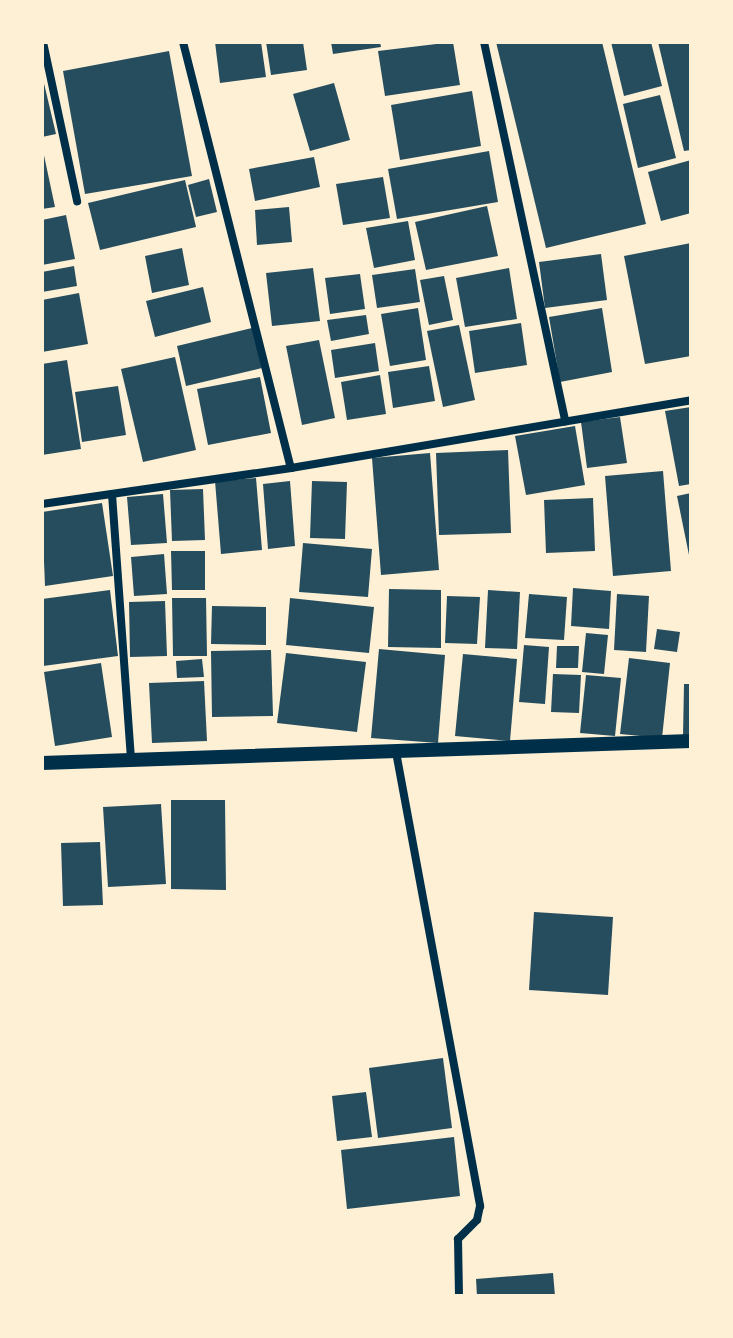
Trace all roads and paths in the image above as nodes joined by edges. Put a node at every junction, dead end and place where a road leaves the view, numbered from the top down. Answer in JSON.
{"nodes":[{"id":1,"x":43,"y":42,"type":"edge"},
{"id":2,"x":183,"y":42,"type":"edge"},
{"id":3,"x":484,"y":42,"type":"edge"},
{"id":4,"x":77,"y":201,"type":"dead end"},
{"id":5,"x":691,"y":400,"type":"edge"},
{"id":6,"x":565,"y":421,"type":"junction"},
{"id":7,"x":291,"y":468,"type":"junction"},
{"id":8,"x":112,"y":494,"type":"junction"},
{"id":9,"x":42,"y":504,"type":"edge"},
{"id":10,"x":691,"y":741,"type":"edge"},
{"id":11,"x":396,"y":752,"type":"junction"},
{"id":12,"x":131,"y":760,"type":"junction"},
{"id":13,"x":42,"y":763,"type":"edge"},
{"id":14,"x":459,"y":1296,"type":"edge"}],
"edges":[{"from":1,"to":4,"type":"street"},
{"from":2,"to":7,"type":"street"},
{"from":3,"to":6,"type":"street"},
{"from":5,"to":6,"type":"street"},
{"from":6,"to":7,"type":"street"},
{"from":7,"to":8,"type":"street"},
{"from":8,"to":9,"type":"street"},
{"from":8,"to":12,"type":"street"},
{"from":10,"to":11,"type":"street"},
{"from":11,"to":12,"type":"street"},
{"from":11,"to":14,"type":"street"},
{"from":12,"to":13,"type":"street"}]}
